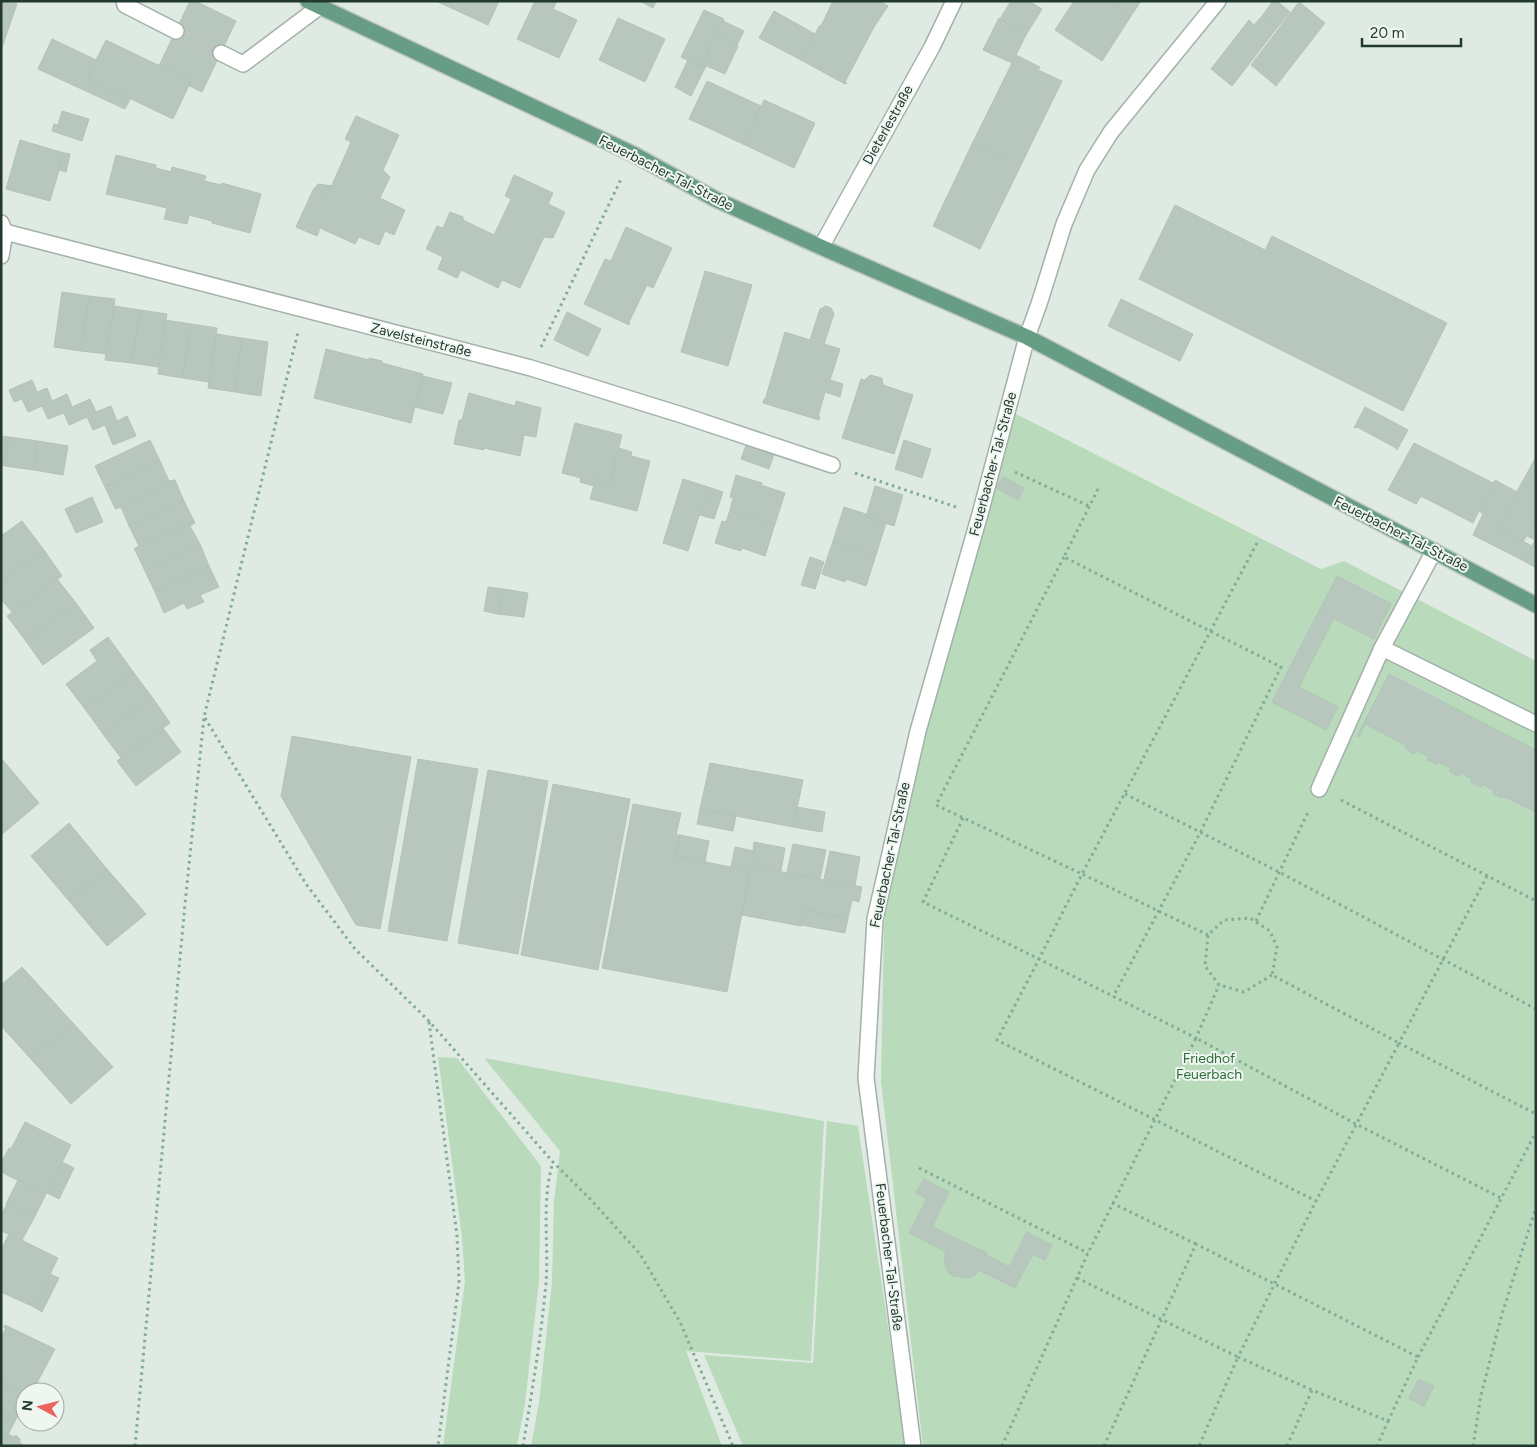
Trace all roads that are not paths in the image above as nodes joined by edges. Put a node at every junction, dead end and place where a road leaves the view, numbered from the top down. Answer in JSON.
{"nodes":[{"id":1,"x":124,"y":1,"type":"edge"},
{"id":2,"x":954,"y":1,"type":"edge"},
{"id":3,"x":1218,"y":1,"type":"edge"},
{"id":4,"x":314,"y":4,"type":"edge"},
{"id":5,"x":176,"y":31,"type":"tunnel mouth"},
{"id":6,"x":221,"y":53,"type":"tunnel mouth"},
{"id":7,"x":3,"y":227,"type":"edge"},
{"id":8,"x":821,"y":247,"type":"junction"},
{"id":9,"x":1,"y":256,"type":"edge"},
{"id":10,"x":1027,"y":337,"type":"junction"},
{"id":11,"x":832,"y":466,"type":"road end"},
{"id":12,"x":1434,"y":551,"type":"junction"},
{"id":13,"x":1536,"y":605,"type":"edge"},
{"id":14,"x":1382,"y":648,"type":"junction"},
{"id":15,"x":1536,"y":724,"type":"edge"},
{"id":16,"x":1319,"y":788,"type":"road end"},
{"id":17,"x":913,"y":1446,"type":"edge"}],
"edges":[{"from":1,"to":5,"type":"street"},
{"from":2,"to":8,"type":"street","name":"Dieterlestraße"},
{"from":3,"to":10,"type":"street"},
{"from":4,"to":6,"type":"street"},
{"from":4,"to":8,"type":"main road","name":"Feuerbacher-Tal-Straße"},
{"from":7,"to":9,"type":"street","name":"Zavelsteinstraße"},
{"from":7,"to":11,"type":"street","name":"Zavelsteinstraße"},
{"from":8,"to":10,"type":"main road","name":"Feuerbacher-Tal-Straße"},
{"from":10,"to":12,"type":"main road","name":"Feuerbacher-Tal-Straße"},
{"from":10,"to":17,"type":"street","name":"Feuerbacher-Tal-Straße"},
{"from":12,"to":13,"type":"main road","name":"Feuerbacher-Tal-Straße"},
{"from":12,"to":14,"type":"street"},
{"from":14,"to":15,"type":"street"},
{"from":14,"to":16,"type":"street"}]}
